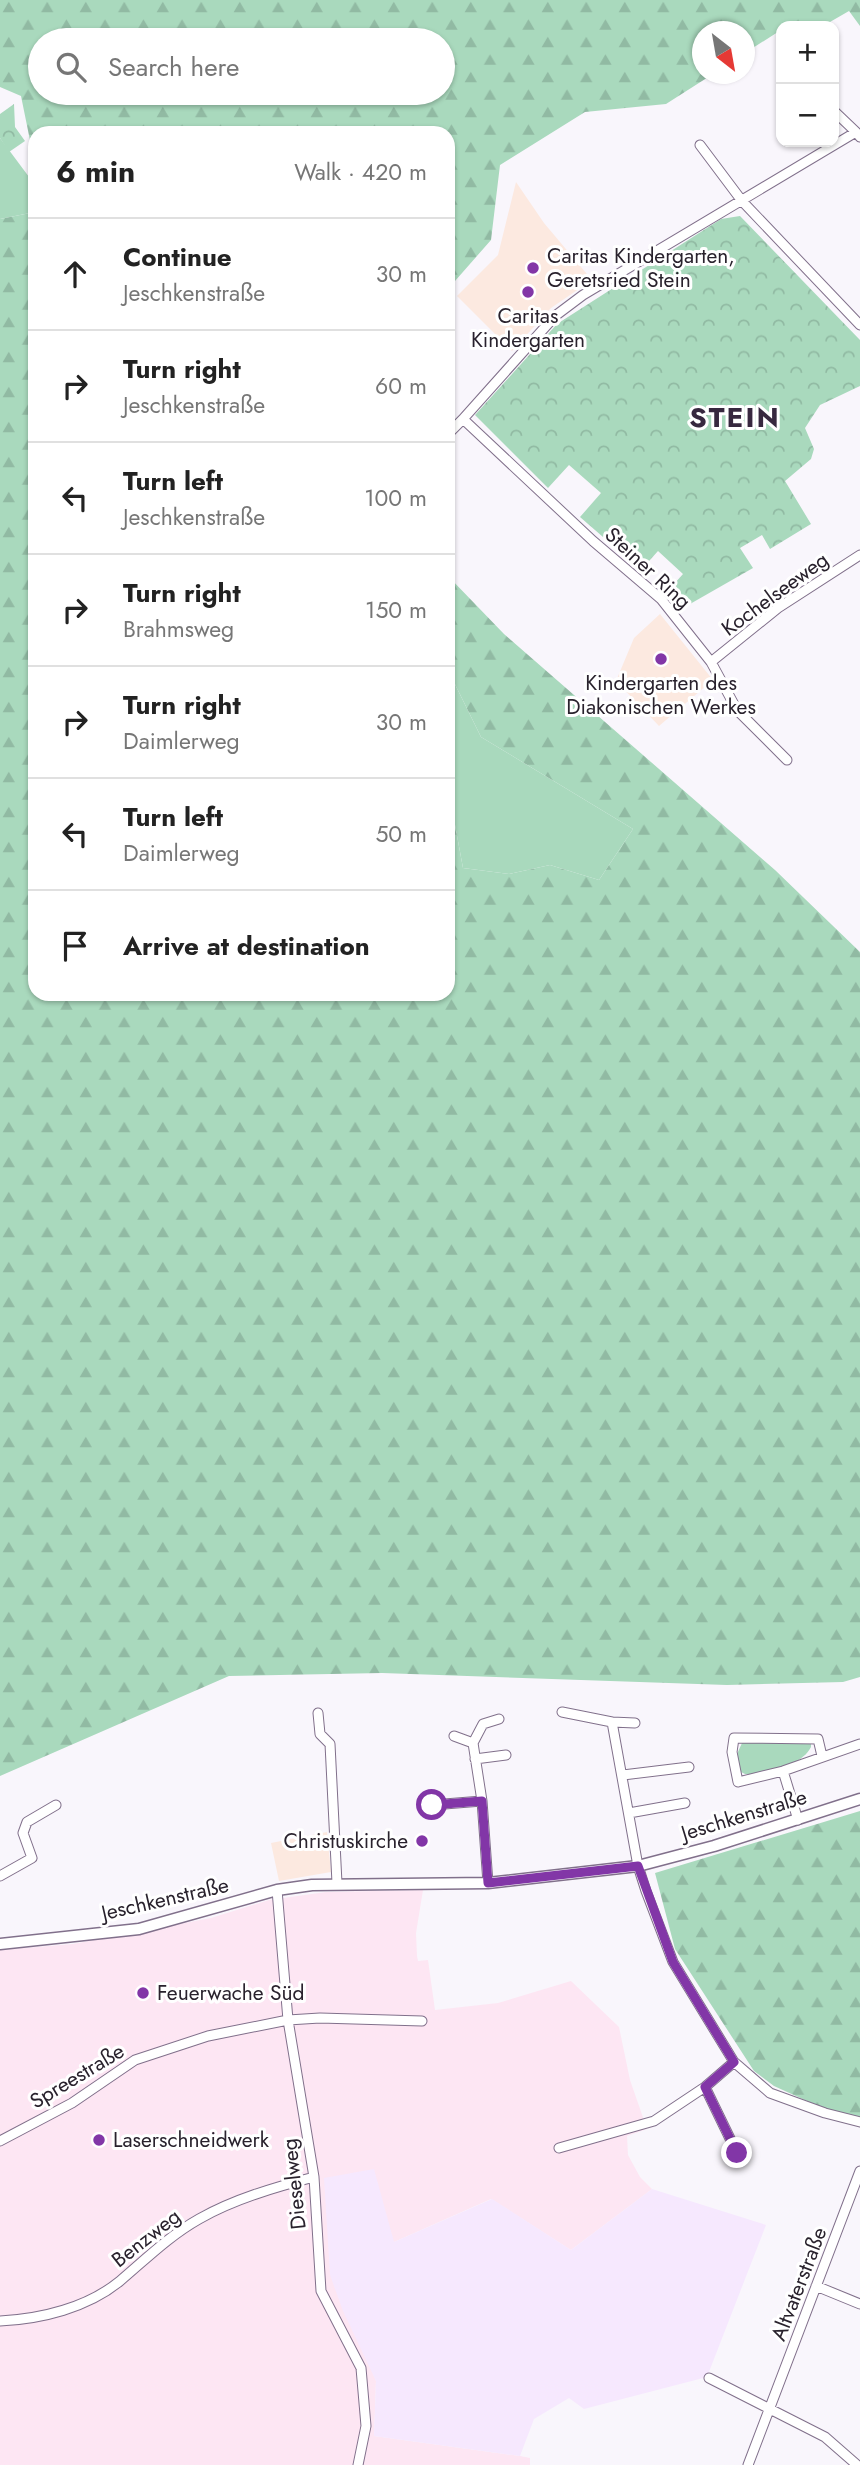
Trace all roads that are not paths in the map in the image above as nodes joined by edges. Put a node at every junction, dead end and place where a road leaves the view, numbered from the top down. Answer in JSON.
{"nodes":[{"id":1,"x":839,"y":116,"type":"edge"},
{"id":2,"x":858,"y":134,"type":"edge"},
{"id":3,"x":700,"y":145,"type":"dead end"},
{"id":4,"x":742,"y":201,"type":"junction"},
{"id":5,"x":860,"y":325,"type":"edge"},
{"id":6,"x":463,"y":419,"type":"junction"},
{"id":7,"x":455,"y":427,"type":"edge"},
{"id":8,"x":860,"y":555,"type":"edge"},
{"id":9,"x":711,"y":662,"type":"junction"},
{"id":10,"x":787,"y":760,"type":"dead end"},
{"id":11,"x":562,"y":1712,"type":"dead end"},
{"id":12,"x":318,"y":1713,"type":"dead end"},
{"id":13,"x":499,"y":1719,"type":"dead end"},
{"id":14,"x":612,"y":1722,"type":"junction"},
{"id":15,"x":635,"y":1723,"type":"dead end"},
{"id":16,"x":454,"y":1737,"type":"dead end"},
{"id":17,"x":472,"y":1743,"type":"junction"},
{"id":18,"x":860,"y":1744,"type":"edge"},
{"id":19,"x":506,"y":1755,"type":"dead end"},
{"id":20,"x":822,"y":1756,"type":"junction"},
{"id":21,"x":475,"y":1759,"type":"junction"},
{"id":22,"x":689,"y":1767,"type":"dead end"},
{"id":23,"x":783,"y":1771,"type":"junction"},
{"id":24,"x":623,"y":1775,"type":"junction"},
{"id":25,"x":860,"y":1799,"type":"edge"},
{"id":26,"x":482,"y":1801,"type":"junction"},
{"id":27,"x":685,"y":1803,"type":"dead end"},
{"id":28,"x":56,"y":1805,"type":"dead end"},
{"id":29,"x":432,"y":1805,"type":"dead end"},
{"id":30,"x":629,"y":1813,"type":"junction"},
{"id":31,"x":798,"y":1820,"type":"junction"},
{"id":32,"x":638,"y":1866,"type":"junction"},
{"id":33,"x":0,"y":1876,"type":"edge"},
{"id":34,"x":337,"y":1883,"type":"junction"},
{"id":35,"x":488,"y":1883,"type":"junction"},
{"id":36,"x":277,"y":1890,"type":"junction"},
{"id":37,"x":0,"y":1944,"type":"edge"},
{"id":38,"x":288,"y":2020,"type":"junction"},
{"id":39,"x":422,"y":2021,"type":"dead end"},
{"id":40,"x":734,"y":2062,"type":"junction"},
{"id":41,"x":705,"y":2087,"type":"junction"},
{"id":42,"x":860,"y":2122,"type":"edge"},
{"id":43,"x":0,"y":2141,"type":"edge"},
{"id":44,"x":559,"y":2148,"type":"dead end"},
{"id":45,"x":737,"y":2153,"type":"dead end"},
{"id":46,"x":860,"y":2171,"type":"edge"},
{"id":47,"x":314,"y":2177,"type":"junction"},
{"id":48,"x":816,"y":2286,"type":"junction"},
{"id":49,"x":860,"y":2304,"type":"edge"},
{"id":50,"x":0,"y":2321,"type":"edge"},
{"id":51,"x":709,"y":2378,"type":"dead end"},
{"id":52,"x":771,"y":2409,"type":"junction"},
{"id":53,"x":358,"y":2465,"type":"edge"},
{"id":54,"x":748,"y":2465,"type":"edge"},
{"id":55,"x":857,"y":2465,"type":"edge"}],
"edges":[{"from":1,"to":2,"type":"street"},
{"from":2,"to":4,"type":"street"},
{"from":3,"to":4,"type":"street"},
{"from":4,"to":5,"type":"street"},
{"from":4,"to":6,"type":"street"},
{"from":6,"to":7,"type":"street"},
{"from":6,"to":9,"type":"street","name":"Steiner Ring"},
{"from":8,"to":9,"type":"street","name":"Kochelseeweg"},
{"from":9,"to":10,"type":"street","name":"Steiner Ring"},
{"from":11,"to":14,"type":"street"},
{"from":12,"to":34,"type":"street"},
{"from":13,"to":17,"type":"street"},
{"from":14,"to":15,"type":"street"},
{"from":14,"to":24,"type":"street"},
{"from":16,"to":17,"type":"street"},
{"from":17,"to":21,"type":"street"},
{"from":18,"to":20,"type":"street"},
{"from":19,"to":21,"type":"street"},
{"from":20,"to":23,"type":"street"},
{"from":20,"to":23,"type":"street"},
{"from":21,"to":26,"type":"street"},
{"from":22,"to":24,"type":"street"},
{"from":23,"to":31,"type":"street"},
{"from":24,"to":30,"type":"street"},
{"from":25,"to":31,"type":"street","name":"Jeschkenstraße"},
{"from":26,"to":29,"type":"street"},
{"from":26,"to":35,"type":"street"},
{"from":27,"to":30,"type":"street","name":"Jeschkenstraße"},
{"from":28,"to":33,"type":"street"},
{"from":30,"to":32,"type":"street"},
{"from":31,"to":32,"type":"street","name":"Jeschkenstraße"},
{"from":32,"to":35,"type":"street","name":"Jeschkenstraße"},
{"from":32,"to":40,"type":"street"},
{"from":34,"to":35,"type":"street","name":"Jeschkenstraße"},
{"from":34,"to":36,"type":"street","name":"Jeschkenstraße"},
{"from":36,"to":37,"type":"street","name":"Jeschkenstraße"},
{"from":36,"to":38,"type":"street","name":"Dieselweg"},
{"from":38,"to":39,"type":"street","name":"Spreestraße"},
{"from":38,"to":43,"type":"street","name":"Spreestraße"},
{"from":38,"to":47,"type":"street","name":"Dieselweg"},
{"from":40,"to":41,"type":"street"},
{"from":40,"to":42,"type":"street"},
{"from":41,"to":44,"type":"street"},
{"from":41,"to":45,"type":"street"},
{"from":46,"to":48,"type":"street","name":"Altvaterstraße"},
{"from":47,"to":50,"type":"street","name":"Benzweg"},
{"from":47,"to":53,"type":"street","name":"Dieselweg"},
{"from":48,"to":49,"type":"street"},
{"from":48,"to":52,"type":"street","name":"Altvaterstraße"},
{"from":51,"to":52,"type":"street"},
{"from":52,"to":54,"type":"street","name":"Altvaterstraße"},
{"from":52,"to":55,"type":"street"}]}
